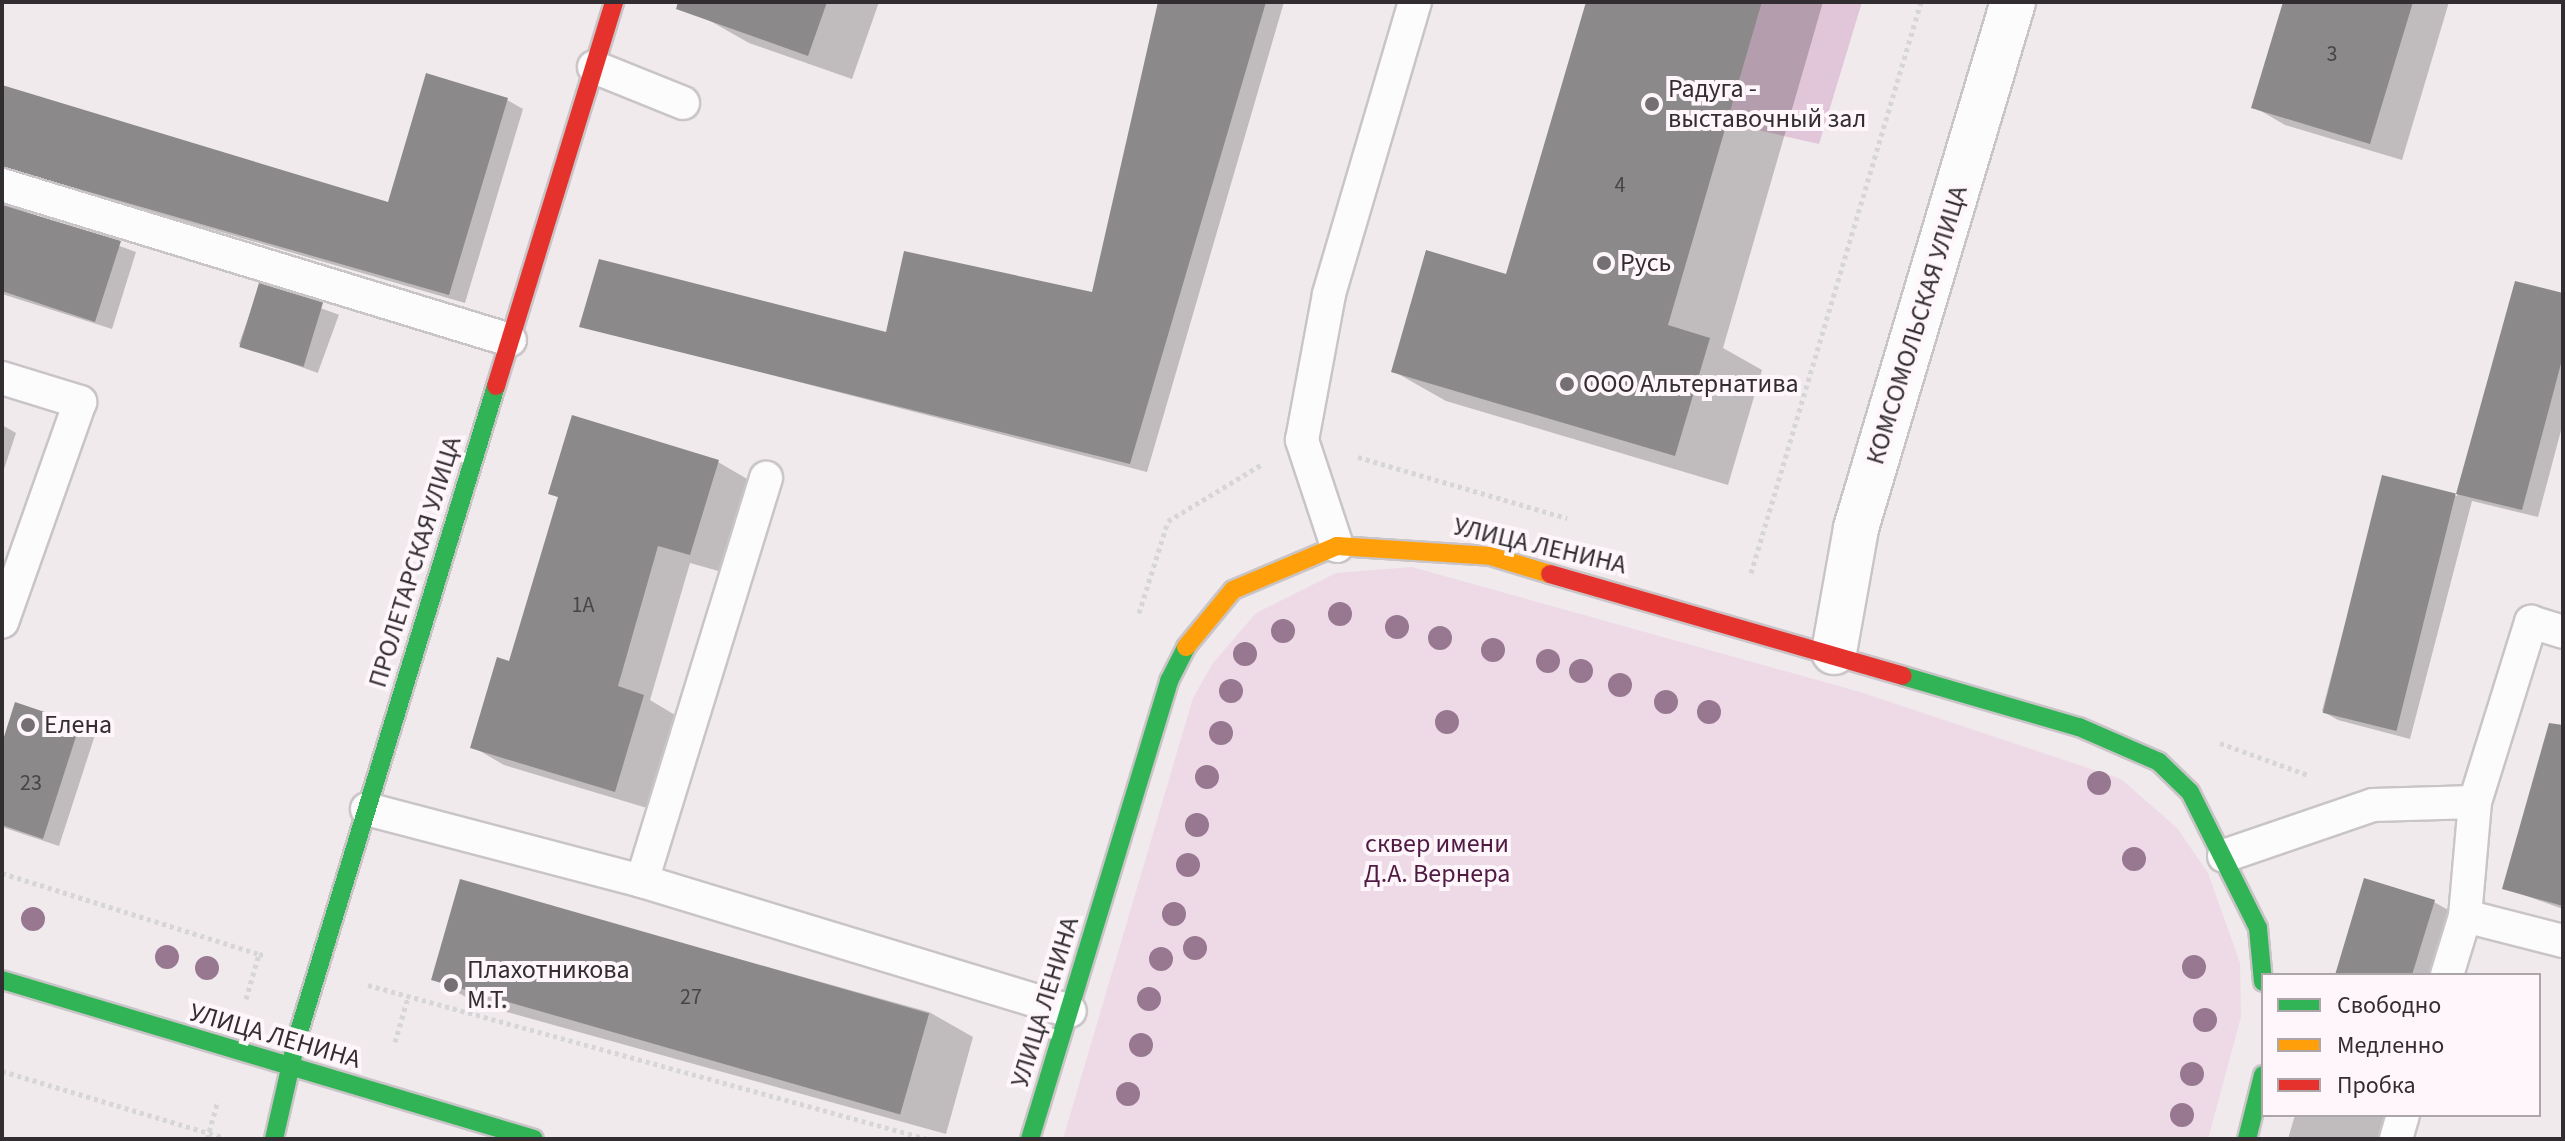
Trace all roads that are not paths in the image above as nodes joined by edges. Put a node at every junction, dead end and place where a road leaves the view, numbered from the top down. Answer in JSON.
{"nodes":[{"id":1,"x":1415,"y":2,"type":"edge"},
{"id":2,"x":2013,"y":2,"type":"edge"},
{"id":3,"x":607,"y":4,"type":"edge"},
{"id":4,"x":594,"y":67,"type":"junction"},
{"id":5,"x":683,"y":103,"type":"dead end"},
{"id":6,"x":2,"y":185,"type":"edge"},
{"id":7,"x":510,"y":340,"type":"junction"},
{"id":8,"x":2,"y":378,"type":"edge"},
{"id":9,"x":766,"y":478,"type":"dead end"},
{"id":10,"x":1337,"y":546,"type":"junction"},
{"id":11,"x":2,"y":622,"type":"edge"},
{"id":12,"x":2563,"y":632,"type":"edge"},
{"id":13,"x":1834,"y":652,"type":"junction"},
{"id":14,"x":2475,"y":802,"type":"junction"},
{"id":15,"x":367,"y":809,"type":"junction"},
{"id":16,"x":2224,"y":856,"type":"junction"},
{"id":17,"x":642,"y":881,"type":"junction"},
{"id":18,"x":2465,"y":916,"type":"junction"},
{"id":19,"x":2563,"y":941,"type":"edge"},
{"id":20,"x":2262,"y":973,"type":"edge"},
{"id":21,"x":2448,"y":973,"type":"edge"},
{"id":22,"x":2,"y":980,"type":"edge"},
{"id":23,"x":1070,"y":1011,"type":"junction"},
{"id":24,"x":292,"y":1070,"type":"junction"},
{"id":25,"x":2261,"y":1083,"type":"edge"},
{"id":26,"x":2402,"y":1117,"type":"edge"},
{"id":27,"x":274,"y":1139,"type":"edge"},
{"id":28,"x":534,"y":1139,"type":"edge"},
{"id":29,"x":1030,"y":1139,"type":"edge"},
{"id":30,"x":2247,"y":1139,"type":"edge"},
{"id":31,"x":2396,"y":1139,"type":"edge"}],
"edges":[{"from":1,"to":10,"type":"lane"},
{"from":2,"to":13,"type":"street","name":"КОМСОМОЛЬСКАЯ УЛИЦА"},
{"from":3,"to":4,"type":"street","name":"ПРОЛЕТАРСКАЯ УЛИЦА"},
{"from":4,"to":5,"type":"lane"},
{"from":4,"to":7,"type":"street","name":"ПРОЛЕТАРСКАЯ УЛИЦА"},
{"from":6,"to":7,"type":"lane"},
{"from":7,"to":15,"type":"street","name":"ПРОЛЕТАРСКАЯ УЛИЦА"},
{"from":8,"to":11,"type":"lane"},
{"from":9,"to":17,"type":"lane"},
{"from":10,"to":13,"type":"street","name":"УЛИЦА ЛЕНИНА"},
{"from":10,"to":23,"type":"street","name":"УЛИЦА ЛЕНИНА"},
{"from":12,"to":14,"type":"lane"},
{"from":13,"to":16,"type":"street","name":"УЛИЦА ЛЕНИНА"},
{"from":14,"to":16,"type":"lane"},
{"from":14,"to":18,"type":"lane"},
{"from":15,"to":17,"type":"lane"},
{"from":15,"to":24,"type":"street","name":"ПРОЛЕТАРСКАЯ УЛИЦА"},
{"from":16,"to":20,"type":"street","name":"УЛИЦА ЛЕНИНА"},
{"from":17,"to":23,"type":"lane"},
{"from":18,"to":19,"type":"lane"},
{"from":18,"to":21,"type":"lane"},
{"from":22,"to":24,"type":"street","name":"УЛИЦА ЛЕНИНА"},
{"from":23,"to":29,"type":"street","name":"УЛИЦА ЛЕНИНА"},
{"from":24,"to":27,"type":"street","name":"ПРОЛЕТАРСКАЯ УЛИЦА"},
{"from":24,"to":28,"type":"street","name":"УЛИЦА ЛЕНИНА"},
{"from":25,"to":30,"type":"street"},
{"from":26,"to":31,"type":"lane"}]}
